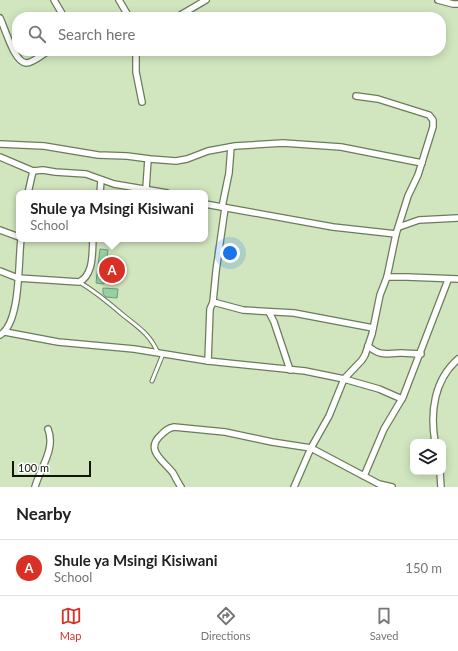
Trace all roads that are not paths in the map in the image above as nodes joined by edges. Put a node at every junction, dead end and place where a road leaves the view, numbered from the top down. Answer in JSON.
{"nodes":[{"id":1,"x":54,"y":0,"type":"edge"},
{"id":2,"x":119,"y":0,"type":"edge"},
{"id":3,"x":206,"y":0,"type":"edge"},
{"id":4,"x":438,"y":0,"type":"edge"},
{"id":5,"x":458,"y":4,"type":"edge"},
{"id":6,"x":61,"y":12,"type":"edge"},
{"id":7,"x":126,"y":12,"type":"edge"},
{"id":8,"x":186,"y":12,"type":"edge"},
{"id":9,"x":0,"y":18,"type":"edge"},
{"id":10,"x":12,"y":47,"type":"edge"},
{"id":11,"x":17,"y":56,"type":"edge"},
{"id":12,"x":39,"y":56,"type":"edge"},
{"id":13,"x":136,"y":56,"type":"edge"},
{"id":14,"x":356,"y":96,"type":"dead end"},
{"id":15,"x":142,"y":102,"type":"dead end"},
{"id":16,"x":0,"y":144,"type":"edge"},
{"id":17,"x":231,"y":146,"type":"junction"},
{"id":18,"x":0,"y":157,"type":"edge"},
{"id":19,"x":148,"y":159,"type":"junction"},
{"id":20,"x":422,"y":163,"type":"junction"},
{"id":21,"x":33,"y":171,"type":"junction"},
{"id":22,"x":101,"y":180,"type":"junction"},
{"id":23,"x":29,"y":190,"type":"edge"},
{"id":24,"x":100,"y":190,"type":"edge"},
{"id":25,"x":141,"y":190,"type":"edge"},
{"id":26,"x":145,"y":190,"type":"edge"},
{"id":27,"x":208,"y":205,"type":"edge"},
{"id":28,"x":224,"y":208,"type":"junction"},
{"id":29,"x":458,"y":218,"type":"edge"},
{"id":30,"x":399,"y":227,"type":"junction"},
{"id":31,"x":0,"y":230,"type":"edge"},
{"id":32,"x":396,"y":234,"type":"junction"},
{"id":33,"x":16,"y":236,"type":"edge"},
{"id":34,"x":21,"y":242,"type":"edge"},
{"id":35,"x":93,"y":242,"type":"edge"},
{"id":36,"x":0,"y":271,"type":"edge"},
{"id":37,"x":386,"y":277,"type":"junction"},
{"id":38,"x":18,"y":278,"type":"junction"},
{"id":39,"x":458,"y":279,"type":"edge"},
{"id":40,"x":448,"y":280,"type":"junction"},
{"id":41,"x":79,"y":282,"type":"junction"},
{"id":42,"x":213,"y":302,"type":"junction"},
{"id":43,"x":269,"y":312,"type":"junction"},
{"id":44,"x":373,"y":328,"type":"junction"},
{"id":45,"x":3,"y":334,"type":"edge"},
{"id":46,"x":368,"y":346,"type":"junction"},
{"id":47,"x":160,"y":354,"type":"junction"},
{"id":48,"x":421,"y":354,"type":"junction"},
{"id":49,"x":458,"y":359,"type":"edge"},
{"id":50,"x":208,"y":361,"type":"junction"},
{"id":51,"x":290,"y":370,"type":"junction"},
{"id":52,"x":344,"y":379,"type":"junction"},
{"id":53,"x":152,"y":381,"type":"dead end"},
{"id":54,"x":402,"y":399,"type":"junction"},
{"id":55,"x":48,"y":429,"type":"dead end"},
{"id":56,"x":434,"y":439,"type":"edge"},
{"id":57,"x":311,"y":448,"type":"junction"},
{"id":58,"x":440,"y":475,"type":"edge"},
{"id":59,"x":364,"y":476,"type":"junction"},
{"id":60,"x":36,"y":487,"type":"edge"},
{"id":61,"x":181,"y":487,"type":"edge"},
{"id":62,"x":294,"y":487,"type":"edge"},
{"id":63,"x":392,"y":487,"type":"edge"},
{"id":64,"x":441,"y":487,"type":"edge"}],
"edges":[{"from":1,"to":6,"type":"street"},
{"from":2,"to":7,"type":"street"},
{"from":3,"to":8,"type":"street"},
{"from":4,"to":5,"type":"street"},
{"from":9,"to":10,"type":"street"},
{"from":11,"to":12,"type":"street"},
{"from":13,"to":15,"type":"street"},
{"from":14,"to":20,"type":"street"},
{"from":16,"to":19,"type":"street"},
{"from":17,"to":19,"type":"street"},
{"from":17,"to":20,"type":"street"},
{"from":17,"to":28,"type":"street"},
{"from":18,"to":21,"type":"street"},
{"from":19,"to":26,"type":"street"},
{"from":20,"to":30,"type":"street"},
{"from":21,"to":22,"type":"street"},
{"from":21,"to":23,"type":"street"},
{"from":22,"to":24,"type":"street"},
{"from":22,"to":25,"type":"street"},
{"from":27,"to":28,"type":"street"},
{"from":28,"to":32,"type":"street"},
{"from":28,"to":42,"type":"street"},
{"from":29,"to":30,"type":"street"},
{"from":30,"to":32,"type":"street"},
{"from":31,"to":33,"type":"street"},
{"from":32,"to":37,"type":"street"},
{"from":34,"to":38,"type":"street"},
{"from":35,"to":41,"type":"street"},
{"from":36,"to":38,"type":"street"},
{"from":37,"to":40,"type":"street"},
{"from":37,"to":44,"type":"street"},
{"from":38,"to":41,"type":"street"},
{"from":38,"to":45,"type":"street"},
{"from":39,"to":40,"type":"street"},
{"from":40,"to":48,"type":"street"},
{"from":41,"to":47,"type":"lane"},
{"from":42,"to":43,"type":"street"},
{"from":42,"to":50,"type":"street"},
{"from":43,"to":44,"type":"street"},
{"from":43,"to":51,"type":"street"},
{"from":44,"to":46,"type":"street"},
{"from":45,"to":47,"type":"street"},
{"from":46,"to":48,"type":"street"},
{"from":46,"to":52,"type":"street"},
{"from":47,"to":50,"type":"street"},
{"from":47,"to":53,"type":"lane"},
{"from":48,"to":54,"type":"street"},
{"from":49,"to":56,"type":"street"},
{"from":50,"to":51,"type":"street"},
{"from":51,"to":52,"type":"street"},
{"from":52,"to":54,"type":"street"},
{"from":52,"to":57,"type":"street"},
{"from":54,"to":59,"type":"street"},
{"from":55,"to":60,"type":"street"},
{"from":57,"to":59,"type":"street"},
{"from":57,"to":61,"type":"street"},
{"from":57,"to":62,"type":"street"},
{"from":58,"to":64,"type":"street"},
{"from":59,"to":63,"type":"street"}]}
